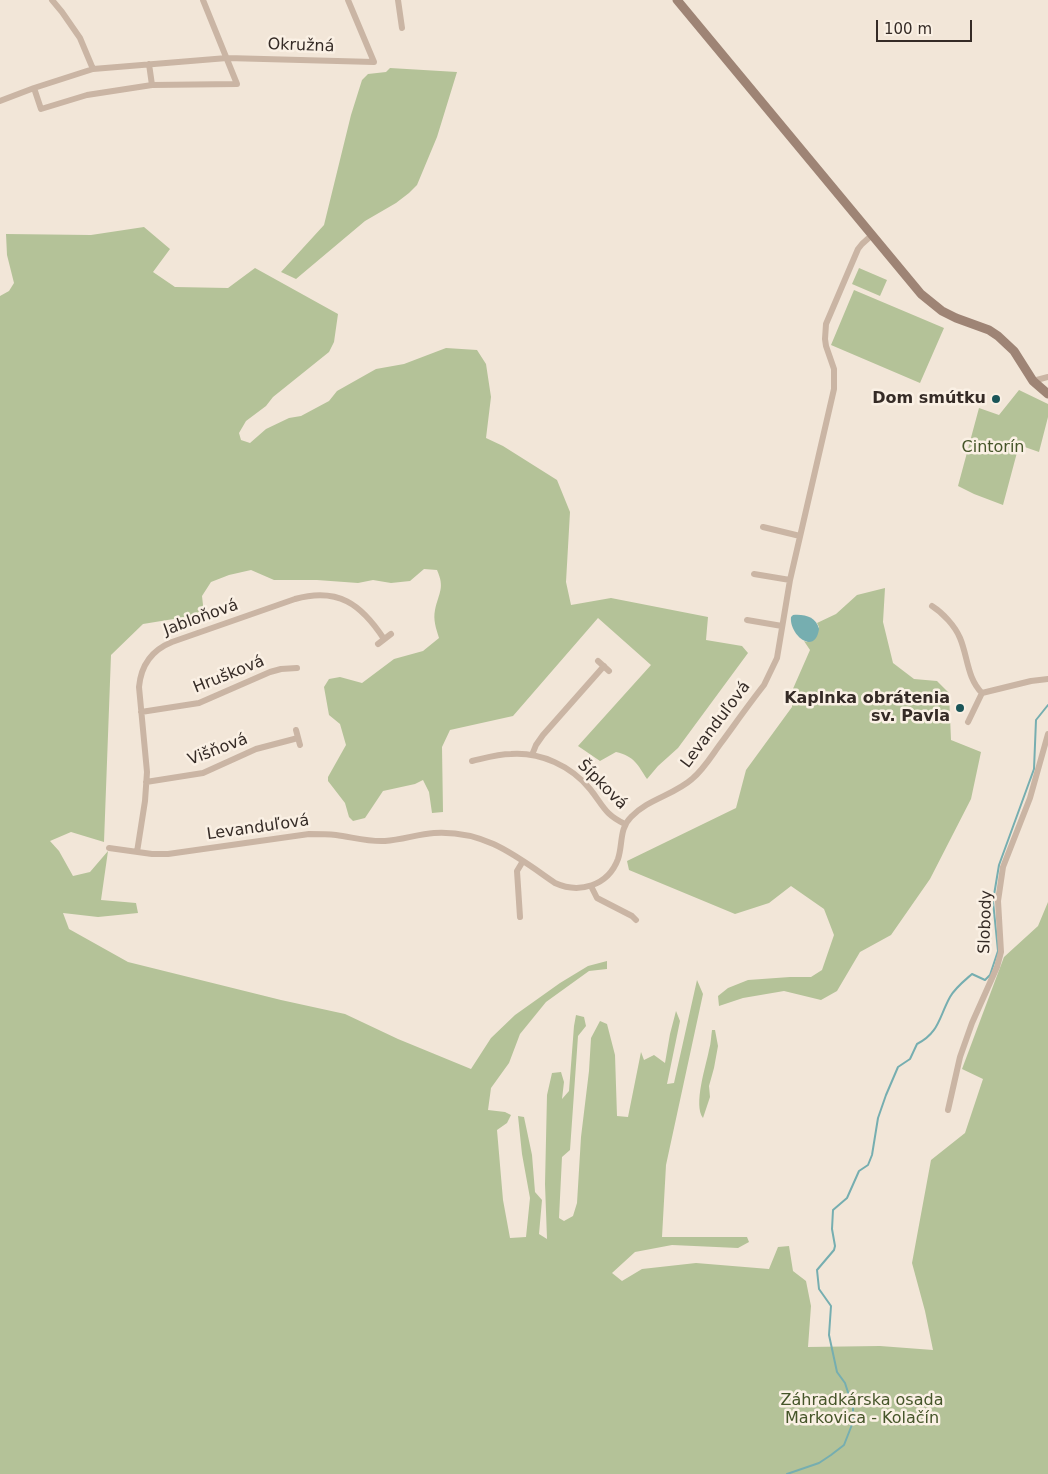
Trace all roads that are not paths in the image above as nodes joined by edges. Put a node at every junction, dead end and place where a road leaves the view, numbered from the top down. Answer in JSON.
{"nodes":[{"id":1,"x":52,"y":0,"type":"edge"},
{"id":2,"x":203,"y":0,"type":"edge"},
{"id":3,"x":348,"y":0,"type":"edge"},
{"id":4,"x":398,"y":0,"type":"edge"},
{"id":5,"x":677,"y":0,"type":"edge"},
{"id":6,"x":402,"y":28,"type":"dead end"},
{"id":7,"x":227,"y":58,"type":"junction"},
{"id":8,"x":149,"y":64,"type":"junction"},
{"id":9,"x":93,"y":69,"type":"junction"},
{"id":10,"x":152,"y":85,"type":"junction"},
{"id":11,"x":34,"y":88,"type":"junction"},
{"id":12,"x":0,"y":101,"type":"edge"},
{"id":13,"x":872,"y":235,"type":"junction"},
{"id":14,"x":1048,"y":377,"type":"edge"},
{"id":15,"x":1033,"y":381,"type":"junction"},
{"id":16,"x":1048,"y":394,"type":"edge"},
{"id":17,"x":763,"y":527,"type":"dead end"},
{"id":18,"x":800,"y":536,"type":"junction"},
{"id":19,"x":754,"y":574,"type":"dead end"},
{"id":20,"x":790,"y":580,"type":"junction"},
{"id":21,"x":932,"y":606,"type":"dead end"},
{"id":22,"x":746,"y":620,"type":"dead end"},
{"id":23,"x":782,"y":626,"type":"junction"},
{"id":24,"x":391,"y":634,"type":"dead end"},
{"id":25,"x":384,"y":639,"type":"junction"},
{"id":26,"x":378,"y":644,"type":"dead end"},
{"id":27,"x":598,"y":660,"type":"dead end"},
{"id":28,"x":604,"y":666,"type":"junction"},
{"id":29,"x":296,"y":668,"type":"dead end"},
{"id":30,"x":609,"y":671,"type":"dead end"},
{"id":31,"x":1048,"y":679,"type":"edge"},
{"id":32,"x":982,"y":693,"type":"junction"},
{"id":33,"x":141,"y":712,"type":"junction"},
{"id":34,"x":968,"y":722,"type":"dead end"},
{"id":35,"x":296,"y":730,"type":"dead end"},
{"id":36,"x":1048,"y":734,"type":"edge"},
{"id":37,"x":298,"y":738,"type":"junction"},
{"id":38,"x":300,"y":745,"type":"dead end"},
{"id":39,"x":532,"y":755,"type":"junction"},
{"id":40,"x":472,"y":761,"type":"dead end"},
{"id":41,"x":146,"y":782,"type":"junction"},
{"id":42,"x":625,"y":824,"type":"junction"},
{"id":43,"x":110,"y":848,"type":"dead end"},
{"id":44,"x":137,"y":852,"type":"junction"},
{"id":45,"x":523,"y":861,"type":"junction"},
{"id":46,"x":591,"y":886,"type":"junction"},
{"id":47,"x":520,"y":917,"type":"dead end"},
{"id":48,"x":636,"y":920,"type":"dead end"},
{"id":49,"x":948,"y":1110,"type":"dead end"}],
"edges":[{"from":1,"to":9,"type":"street"},
{"from":2,"to":7,"type":"street"},
{"from":3,"to":7,"type":"street","name":"Okružná"},
{"from":4,"to":6,"type":"street"},
{"from":5,"to":13,"type":"street"},
{"from":7,"to":8,"type":"street","name":"Okružná"},
{"from":7,"to":10,"type":"street"},
{"from":8,"to":9,"type":"street","name":"Okružná"},
{"from":8,"to":10,"type":"street"},
{"from":9,"to":11,"type":"street","name":"Okružná"},
{"from":10,"to":11,"type":"street"},
{"from":11,"to":12,"type":"street","name":"Okružná"},
{"from":13,"to":15,"type":"street"},
{"from":13,"to":18,"type":"street","name":"Levanduľová"},
{"from":14,"to":15,"type":"street"},
{"from":15,"to":16,"type":"street"},
{"from":17,"to":18,"type":"street"},
{"from":18,"to":20,"type":"street","name":"Levanduľová"},
{"from":19,"to":20,"type":"street"},
{"from":20,"to":23,"type":"street","name":"Levanduľová"},
{"from":21,"to":32,"type":"street"},
{"from":22,"to":23,"type":"street"},
{"from":23,"to":42,"type":"street","name":"Levanduľová"},
{"from":24,"to":25,"type":"street"},
{"from":25,"to":26,"type":"street"},
{"from":25,"to":33,"type":"street","name":"Jabloňová"},
{"from":27,"to":28,"type":"street"},
{"from":28,"to":30,"type":"street"},
{"from":28,"to":39,"type":"street"},
{"from":29,"to":33,"type":"street","name":"Hrušková"},
{"from":31,"to":32,"type":"street"},
{"from":32,"to":34,"type":"street"},
{"from":33,"to":41,"type":"street","name":"Jabloňová"},
{"from":35,"to":37,"type":"street"},
{"from":36,"to":49,"type":"street","name":"Slobody"},
{"from":37,"to":38,"type":"street"},
{"from":37,"to":41,"type":"street","name":"Višňová"},
{"from":39,"to":40,"type":"street","name":"Šípková"},
{"from":39,"to":42,"type":"street","name":"Šípková"},
{"from":41,"to":44,"type":"street","name":"Jabloňová"},
{"from":42,"to":46,"type":"street"},
{"from":43,"to":44,"type":"street","name":"Levanduľová"},
{"from":44,"to":45,"type":"street","name":"Levanduľová"},
{"from":45,"to":46,"type":"street","name":"Levanduľová"},
{"from":45,"to":47,"type":"street"},
{"from":46,"to":48,"type":"street"}]}
